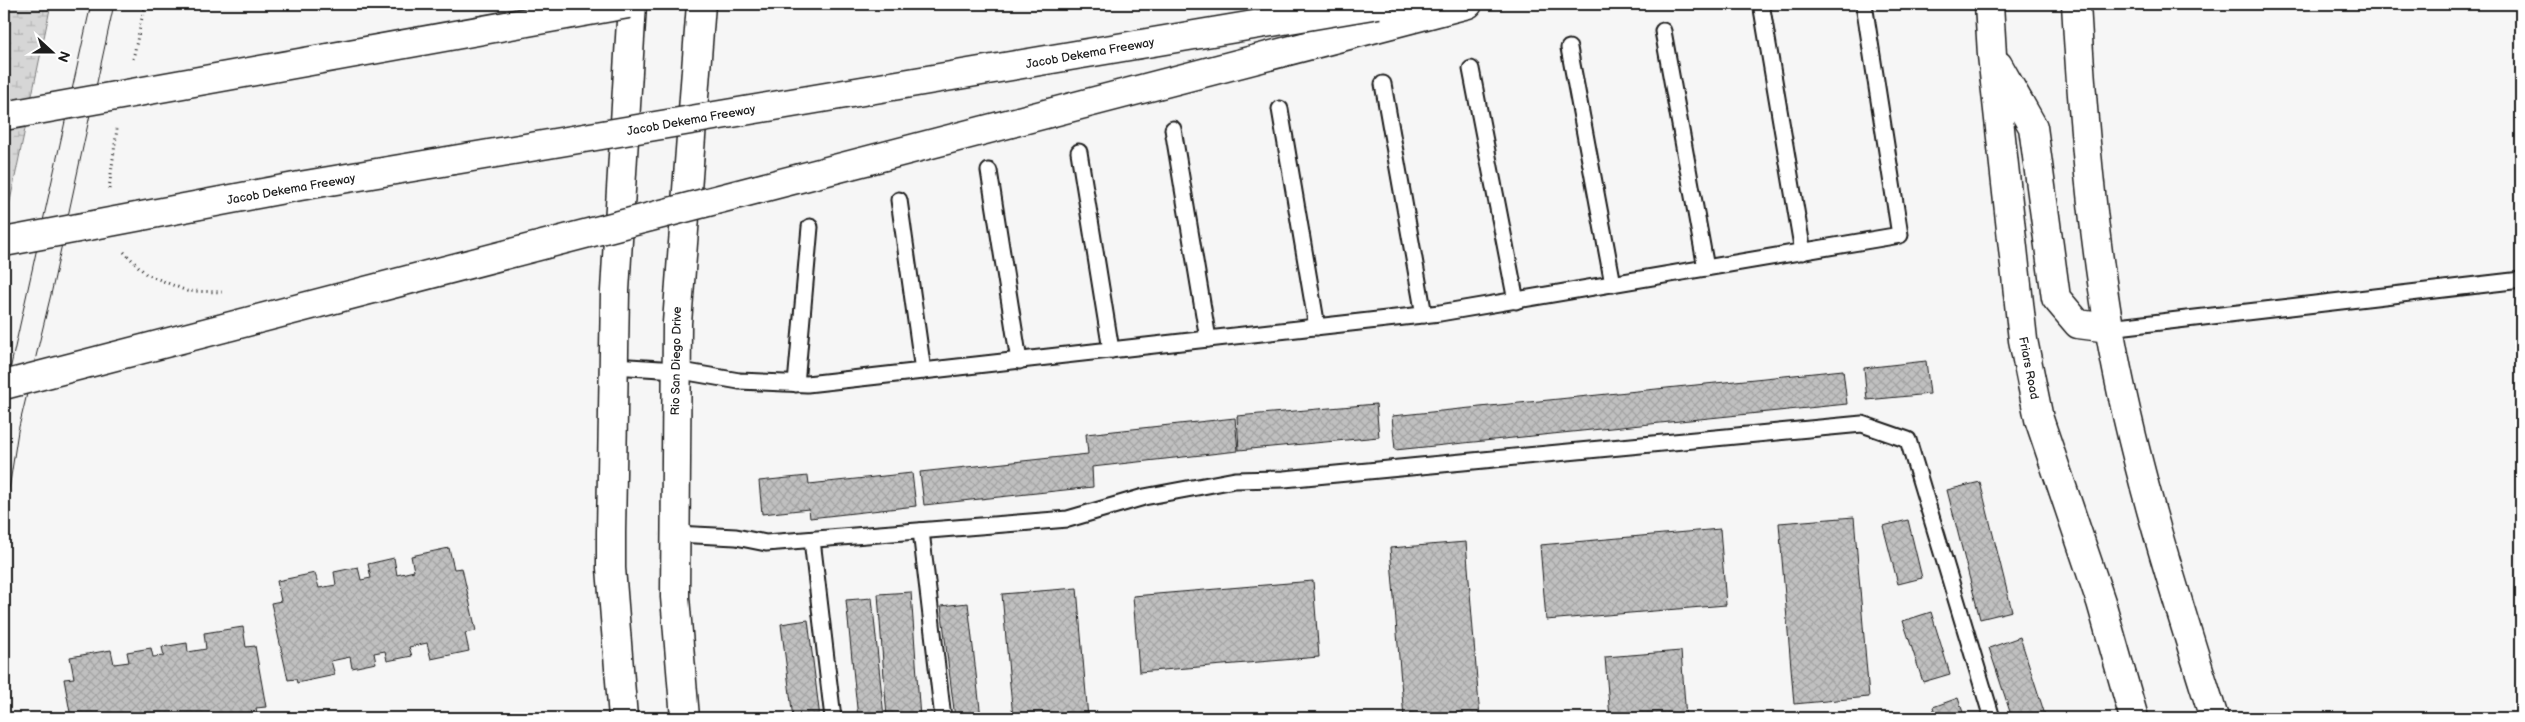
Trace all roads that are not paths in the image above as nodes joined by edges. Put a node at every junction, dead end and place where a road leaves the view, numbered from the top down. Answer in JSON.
{"nodes":[{"id":1,"x":628,"y":4,"type":"edge"},
{"id":2,"x":632,"y":4,"type":"edge"},
{"id":3,"x":701,"y":4,"type":"edge"},
{"id":4,"x":1378,"y":4,"type":"edge"},
{"id":5,"x":1468,"y":4,"type":"edge"},
{"id":6,"x":1864,"y":4,"type":"edge"},
{"id":7,"x":1989,"y":4,"type":"edge"},
{"id":8,"x":2076,"y":4,"type":"edge"},
{"id":9,"x":1762,"y":9,"type":"dead end"},
{"id":10,"x":1663,"y":32,"type":"dead end"},
{"id":11,"x":1569,"y":48,"type":"dead end"},
{"id":12,"x":1992,"y":55,"type":"junction"},
{"id":13,"x":1471,"y":69,"type":"dead end"},
{"id":14,"x":1383,"y":84,"type":"dead end"},
{"id":15,"x":1280,"y":109,"type":"dead end"},
{"id":16,"x":4,"y":116,"type":"edge"},
{"id":17,"x":1173,"y":129,"type":"dead end"},
{"id":18,"x":1079,"y":152,"type":"dead end"},
{"id":19,"x":989,"y":171,"type":"dead end"},
{"id":20,"x":899,"y":200,"type":"dead end"},
{"id":21,"x":810,"y":227,"type":"dead end"},
{"id":22,"x":4,"y":242,"type":"edge"},
{"id":23,"x":1803,"y":252,"type":"junction"},
{"id":24,"x":1706,"y":268,"type":"junction"},
{"id":25,"x":2521,"y":280,"type":"edge"},
{"id":26,"x":1613,"y":284,"type":"junction"},
{"id":27,"x":1516,"y":300,"type":"junction"},
{"id":28,"x":1424,"y":315,"type":"junction"},
{"id":29,"x":1317,"y":327,"type":"junction"},
{"id":30,"x":2109,"y":328,"type":"junction"},
{"id":31,"x":1208,"y":339,"type":"junction"},
{"id":32,"x":1111,"y":350,"type":"junction"},
{"id":33,"x":1019,"y":360,"type":"junction"},
{"id":34,"x":614,"y":366,"type":"junction"},
{"id":35,"x":676,"y":370,"type":"junction"},
{"id":36,"x":923,"y":371,"type":"junction"},
{"id":37,"x":796,"y":384,"type":"junction"},
{"id":38,"x":4,"y":385,"type":"edge"},
{"id":39,"x":921,"y":531,"type":"junction"},
{"id":40,"x":675,"y":534,"type":"junction"},
{"id":41,"x":812,"y":540,"type":"junction"},
{"id":42,"x":617,"y":718,"type":"edge"},
{"id":43,"x":686,"y":718,"type":"edge"},
{"id":44,"x":833,"y":718,"type":"edge"},
{"id":45,"x":943,"y":718,"type":"edge"},
{"id":46,"x":1992,"y":718,"type":"edge"},
{"id":47,"x":2134,"y":718,"type":"edge"},
{"id":48,"x":2214,"y":718,"type":"edge"}],
"edges":[{"from":1,"to":16,"type":"main road","bridge":true},
{"from":2,"to":34,"type":"main road"},
{"from":3,"to":35,"type":"main road","name":"Rio San Diego Drive"},
{"from":4,"to":22,"type":"main road","name":"Jacob Dekema Freeway","bridge":true},
{"from":5,"to":38,"type":"main road","bridge":true},
{"from":6,"to":23,"type":"lane"},
{"from":7,"to":12,"type":"main road","name":"Friars Road"},
{"from":8,"to":30,"type":"main road"},
{"from":9,"to":23,"type":"lane"},
{"from":10,"to":24,"type":"lane"},
{"from":11,"to":26,"type":"lane"},
{"from":12,"to":30,"type":"main road"},
{"from":12,"to":47,"type":"main road","name":"Friars Road"},
{"from":13,"to":27,"type":"lane"},
{"from":14,"to":28,"type":"lane"},
{"from":15,"to":29,"type":"lane"},
{"from":17,"to":31,"type":"lane"},
{"from":18,"to":32,"type":"lane"},
{"from":19,"to":33,"type":"lane"},
{"from":20,"to":36,"type":"lane"},
{"from":21,"to":37,"type":"lane"},
{"from":23,"to":24,"type":"lane"},
{"from":24,"to":26,"type":"lane"},
{"from":25,"to":30,"type":"lane"},
{"from":26,"to":27,"type":"lane"},
{"from":27,"to":28,"type":"lane"},
{"from":28,"to":29,"type":"lane"},
{"from":29,"to":31,"type":"lane"},
{"from":30,"to":48,"type":"main road"},
{"from":31,"to":32,"type":"lane"},
{"from":32,"to":33,"type":"lane"},
{"from":33,"to":36,"type":"lane"},
{"from":34,"to":35,"type":"lane"},
{"from":34,"to":42,"type":"main road"},
{"from":35,"to":37,"type":"lane"},
{"from":35,"to":40,"type":"main road","name":"Rio San Diego Drive"},
{"from":36,"to":37,"type":"lane"},
{"from":39,"to":41,"type":"lane"},
{"from":39,"to":45,"type":"lane"},
{"from":39,"to":46,"type":"lane"},
{"from":40,"to":41,"type":"lane"},
{"from":40,"to":43,"type":"main road","name":"Rio San Diego Drive"},
{"from":41,"to":44,"type":"lane"}]}
